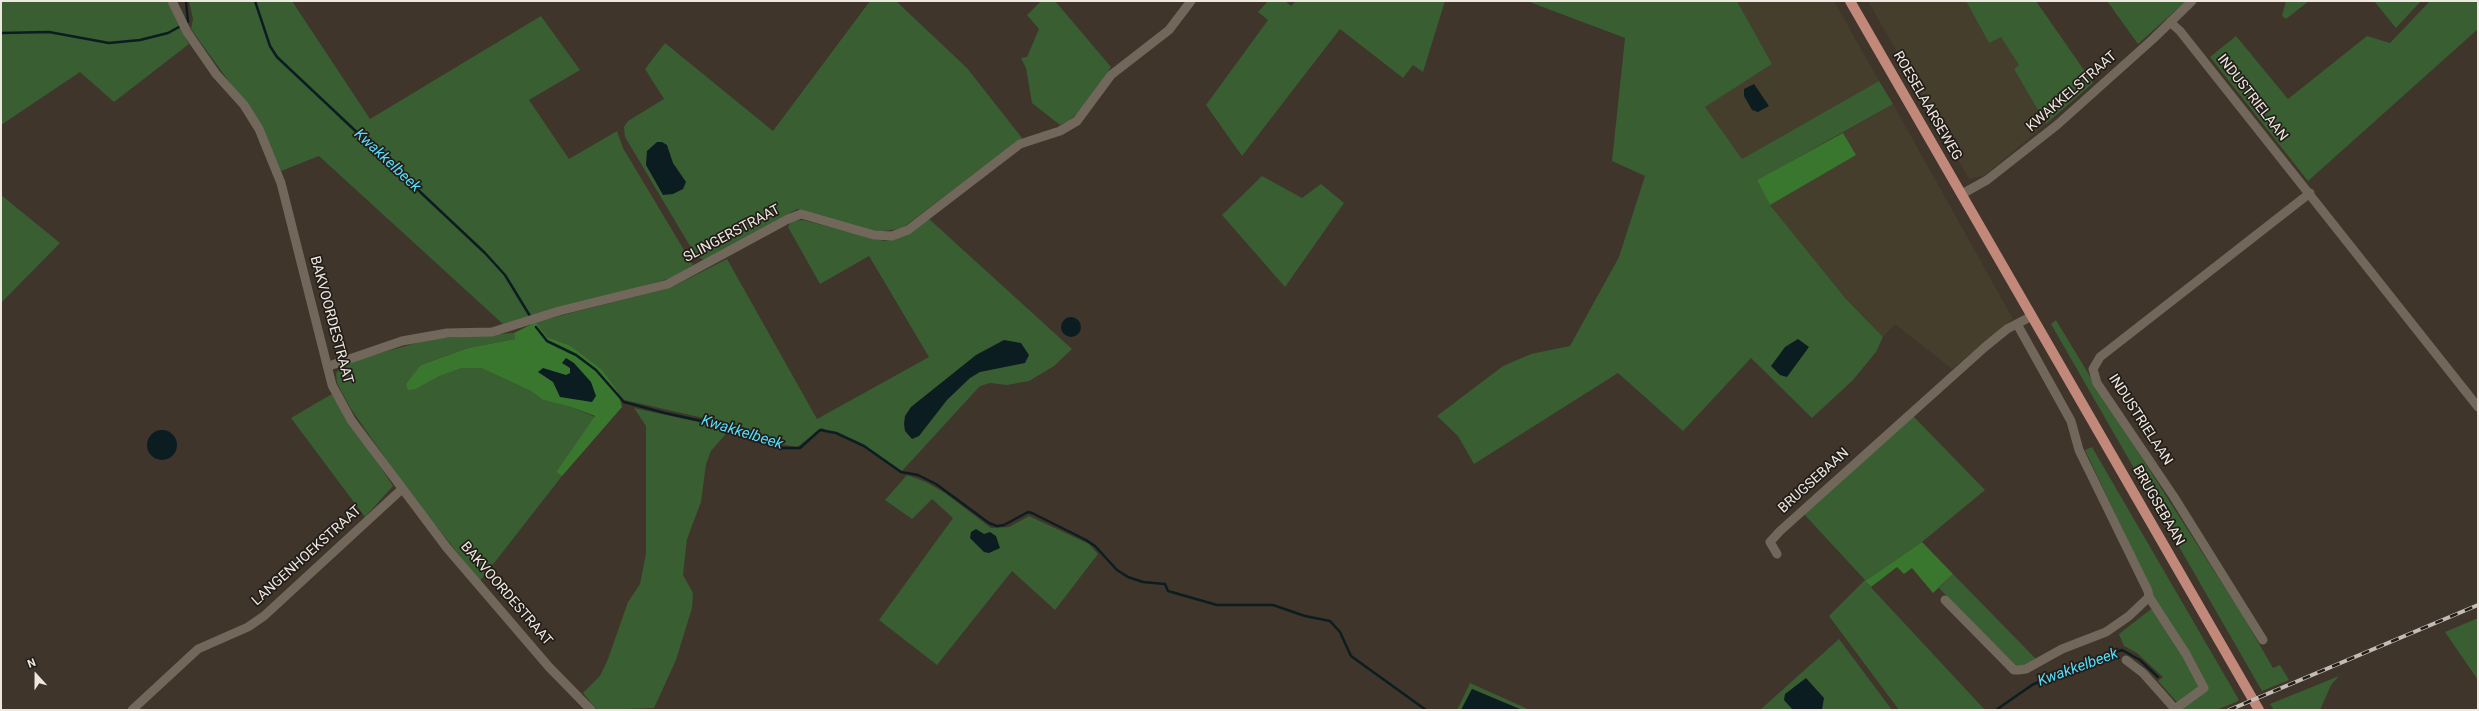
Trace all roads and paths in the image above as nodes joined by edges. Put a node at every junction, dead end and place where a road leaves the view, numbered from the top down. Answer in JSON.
{"nodes":[{"id":1,"x":172,"y":1,"type":"edge"},
{"id":2,"x":1191,"y":1,"type":"edge"},
{"id":3,"x":1850,"y":1,"type":"edge"},
{"id":4,"x":2192,"y":1,"type":"edge"},
{"id":5,"x":2170,"y":22,"type":"junction"},
{"id":6,"x":2310,"y":193,"type":"junction"},
{"id":7,"x":1962,"y":194,"type":"junction"},
{"id":8,"x":1979,"y":225,"type":"joint"},
{"id":9,"x":2032,"y":316,"type":"junction"},
{"id":10,"x":2017,"y":324,"type":"junction"},
{"id":11,"x":329,"y":366,"type":"junction"},
{"id":12,"x":2478,"y":407,"type":"edge"},
{"id":13,"x":402,"y":489,"type":"junction"},
{"id":14,"x":1777,"y":554,"type":"dead end"},
{"id":15,"x":2149,"y":597,"type":"junction"},
{"id":16,"x":1945,"y":600,"type":"dead end"},
{"id":17,"x":2263,"y":640,"type":"dead end"},
{"id":18,"x":2126,"y":660,"type":"dead end"},
{"id":19,"x":2259,"y":709,"type":"edge"},
{"id":20,"x":132,"y":710,"type":"edge"},
{"id":21,"x":591,"y":710,"type":"edge"},
{"id":22,"x":2175,"y":710,"type":"edge"}],
"edges":[{"from":1,"to":11,"type":"street","name":"BAKVOORDESTRAAT"},
{"from":2,"to":11,"type":"street","name":"SLINGERSTRAAT"},
{"from":3,"to":7,"type":"main road","name":"ROESELAARSEWEG"},
{"from":4,"to":5,"type":"street","name":"KWAKKELSTRAAT"},
{"from":5,"to":6,"type":"street","name":"INDUSTRIELAAN"},
{"from":5,"to":7,"type":"street","name":"KWAKKELSTRAAT"},
{"from":6,"to":12,"type":"street","name":"INDUSTRIELAAN"},
{"from":6,"to":17,"type":"street","name":"INDUSTRIELAAN"},
{"from":7,"to":8,"type":"main road","name":"ROESELAARSEWEG"},
{"from":8,"to":9,"type":"main road","name":"BRUGSEBAAN"},
{"from":9,"to":10,"type":"street","name":"BRUGSEBAAN"},
{"from":9,"to":19,"type":"main road","name":"BRUGSEBAAN"},
{"from":10,"to":14,"type":"street","name":"BRUGSEBAAN"},
{"from":10,"to":15,"type":"street"},
{"from":11,"to":13,"type":"street","name":"BAKVOORDESTRAAT"},
{"from":13,"to":20,"type":"street","name":"LANGENHOEKSTRAAT"},
{"from":13,"to":21,"type":"street","name":"BAKVOORDESTRAAT"},
{"from":15,"to":16,"type":"street"},
{"from":15,"to":22,"type":"street"},
{"from":18,"to":22,"type":"street"}]}
